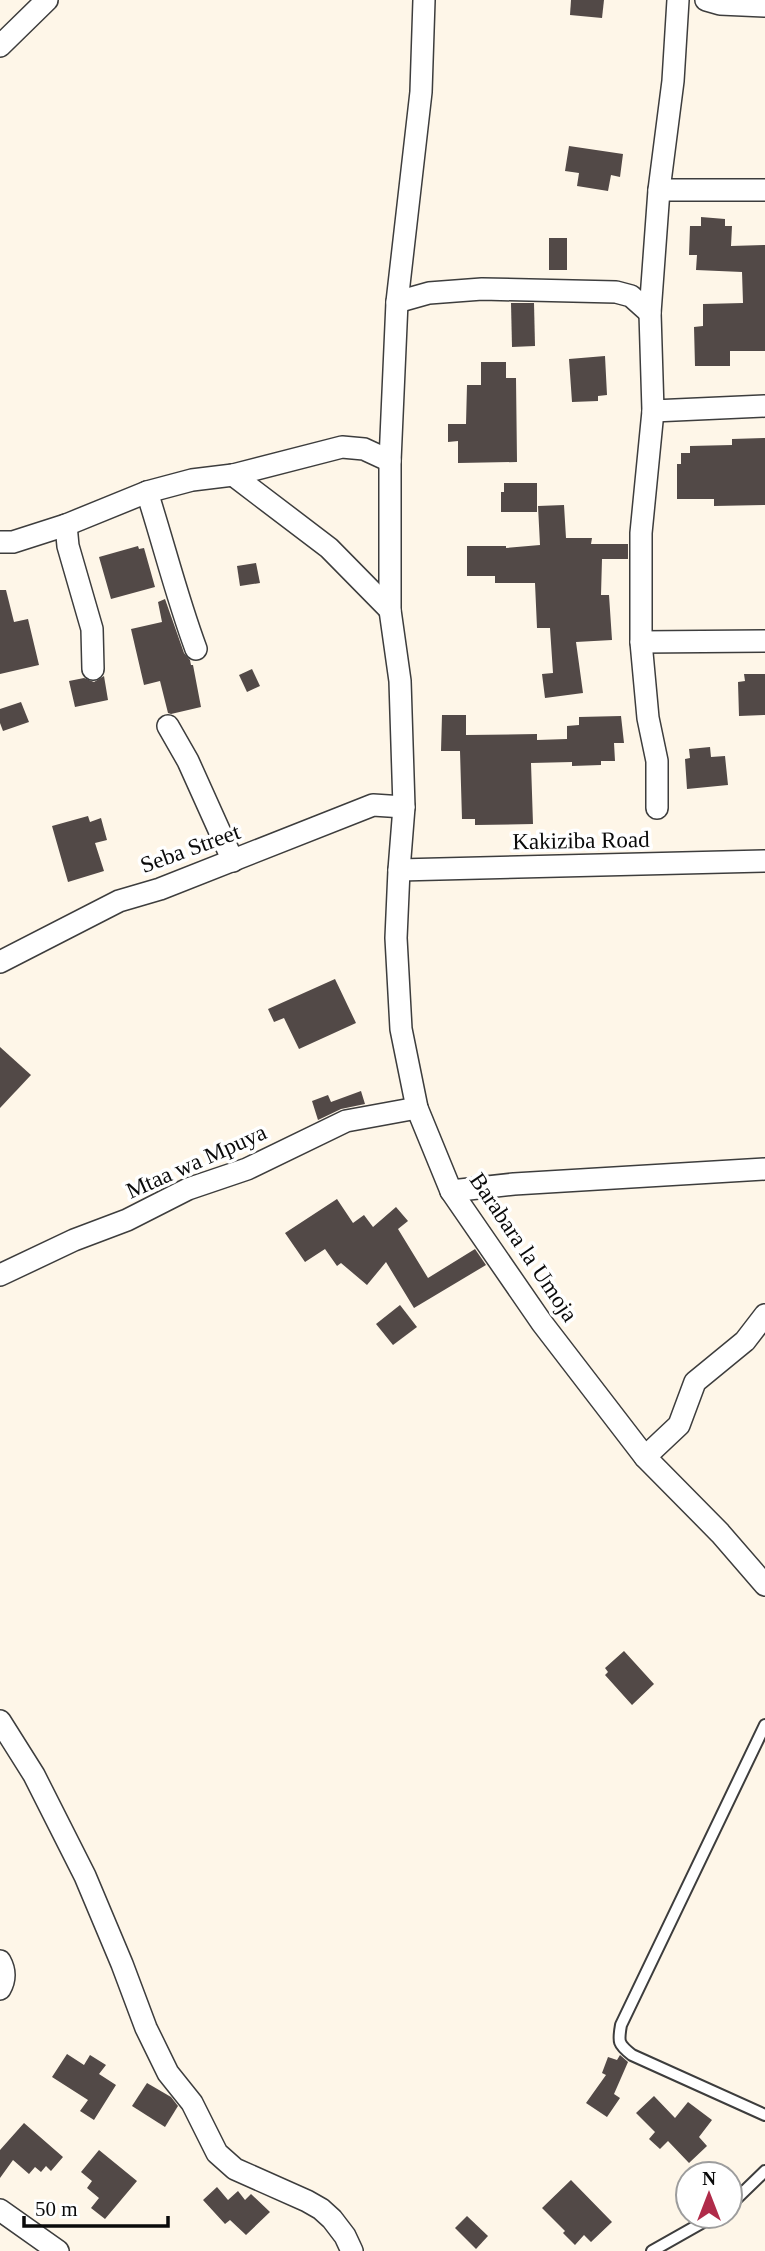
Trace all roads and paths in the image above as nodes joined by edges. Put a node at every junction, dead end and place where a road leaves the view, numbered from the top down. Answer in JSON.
{"nodes":[{"id":1,"x":47,"y":0,"type":"edge"},
{"id":2,"x":424,"y":0,"type":"edge"},
{"id":3,"x":678,"y":0,"type":"edge"},
{"id":4,"x":706,"y":0,"type":"edge"},
{"id":5,"x":765,"y":6,"type":"edge"},
{"id":6,"x":0,"y":46,"type":"edge"},
{"id":7,"x":659,"y":190,"type":"junction"},
{"id":8,"x":765,"y":190,"type":"edge"},
{"id":9,"x":397,"y":302,"type":"junction"},
{"id":10,"x":650,"y":313,"type":"junction"},
{"id":11,"x":765,"y":407,"type":"edge"},
{"id":12,"x":653,"y":411,"type":"junction"},
{"id":13,"x":390,"y":461,"type":"junction"},
{"id":14,"x":233,"y":475,"type":"junction"},
{"id":15,"x":147,"y":492,"type":"junction"},
{"id":16,"x":66,"y":526,"type":"junction"},
{"id":17,"x":0,"y":542,"type":"edge"},
{"id":18,"x":390,"y":610,"type":"junction"},
{"id":19,"x":765,"y":641,"type":"edge"},
{"id":20,"x":641,"y":642,"type":"junction"},
{"id":21,"x":196,"y":649,"type":"dead end"},
{"id":22,"x":93,"y":669,"type":"dead end"},
{"id":23,"x":168,"y":726,"type":"dead end"},
{"id":24,"x":404,"y":807,"type":"junction"},
{"id":25,"x":657,"y":808,"type":"dead end"},
{"id":26,"x":233,"y":861,"type":"junction"},
{"id":27,"x":765,"y":861,"type":"edge"},
{"id":28,"x":399,"y":870,"type":"junction"},
{"id":29,"x":0,"y":962,"type":"edge"},
{"id":30,"x":417,"y":1108,"type":"junction"},
{"id":31,"x":765,"y":1169,"type":"edge"},
{"id":32,"x":451,"y":1191,"type":"junction"},
{"id":33,"x":0,"y":1275,"type":"edge"},
{"id":34,"x":765,"y":1315,"type":"edge"},
{"id":35,"x":645,"y":1457,"type":"junction"},
{"id":36,"x":765,"y":1585,"type":"edge"},
{"id":37,"x":0,"y":1721,"type":"edge"},
{"id":38,"x":765,"y":1725,"type":"edge"},
{"id":39,"x":0,"y":1961,"type":"edge"},
{"id":40,"x":0,"y":1989,"type":"edge"},
{"id":41,"x":765,"y":2115,"type":"edge"},
{"id":42,"x":765,"y":2172,"type":"edge"},
{"id":43,"x":744,"y":2191,"type":"edge"},
{"id":44,"x":0,"y":2210,"type":"edge"},
{"id":45,"x":690,"y":2230,"type":"edge"},
{"id":46,"x":58,"y":2251,"type":"edge"},
{"id":47,"x":352,"y":2251,"type":"edge"},
{"id":48,"x":652,"y":2251,"type":"edge"}],
"edges":[{"from":1,"to":6,"type":"street"},
{"from":2,"to":9,"type":"street","name":"Barabara la Umoja"},
{"from":3,"to":7,"type":"street"},
{"from":4,"to":5,"type":"street"},
{"from":7,"to":8,"type":"street"},
{"from":7,"to":10,"type":"street"},
{"from":9,"to":10,"type":"street"},
{"from":9,"to":13,"type":"street","name":"Barabara la Umoja"},
{"from":10,"to":12,"type":"street"},
{"from":11,"to":12,"type":"street"},
{"from":12,"to":20,"type":"street"},
{"from":13,"to":14,"type":"street"},
{"from":13,"to":18,"type":"street","name":"Barabara la Umoja"},
{"from":14,"to":15,"type":"street"},
{"from":14,"to":18,"type":"street"},
{"from":15,"to":16,"type":"street"},
{"from":15,"to":21,"type":"street"},
{"from":16,"to":17,"type":"street"},
{"from":16,"to":22,"type":"street"},
{"from":18,"to":24,"type":"street","name":"Barabara la Umoja"},
{"from":19,"to":20,"type":"street"},
{"from":20,"to":25,"type":"street"},
{"from":23,"to":26,"type":"street"},
{"from":24,"to":26,"type":"street","name":"Seba Street"},
{"from":24,"to":28,"type":"street","name":"Barabara la Umoja"},
{"from":26,"to":29,"type":"street","name":"Seba Street"},
{"from":27,"to":28,"type":"street","name":"Kakiziba Road"},
{"from":28,"to":30,"type":"street","name":"Barabara la Umoja"},
{"from":30,"to":32,"type":"street","name":"Barabara la Umoja"},
{"from":30,"to":33,"type":"street","name":"Mtaa wa Mpuya"},
{"from":31,"to":32,"type":"street"},
{"from":32,"to":35,"type":"street","name":"Barabara la Umoja"},
{"from":34,"to":35,"type":"street"},
{"from":35,"to":36,"type":"street","name":"Barabara la Umoja"},
{"from":37,"to":47,"type":"street"},
{"from":38,"to":41,"type":"lane"},
{"from":39,"to":40,"type":"street"},
{"from":42,"to":43,"type":"lane"},
{"from":44,"to":46,"type":"street"},
{"from":45,"to":48,"type":"lane"}]}
